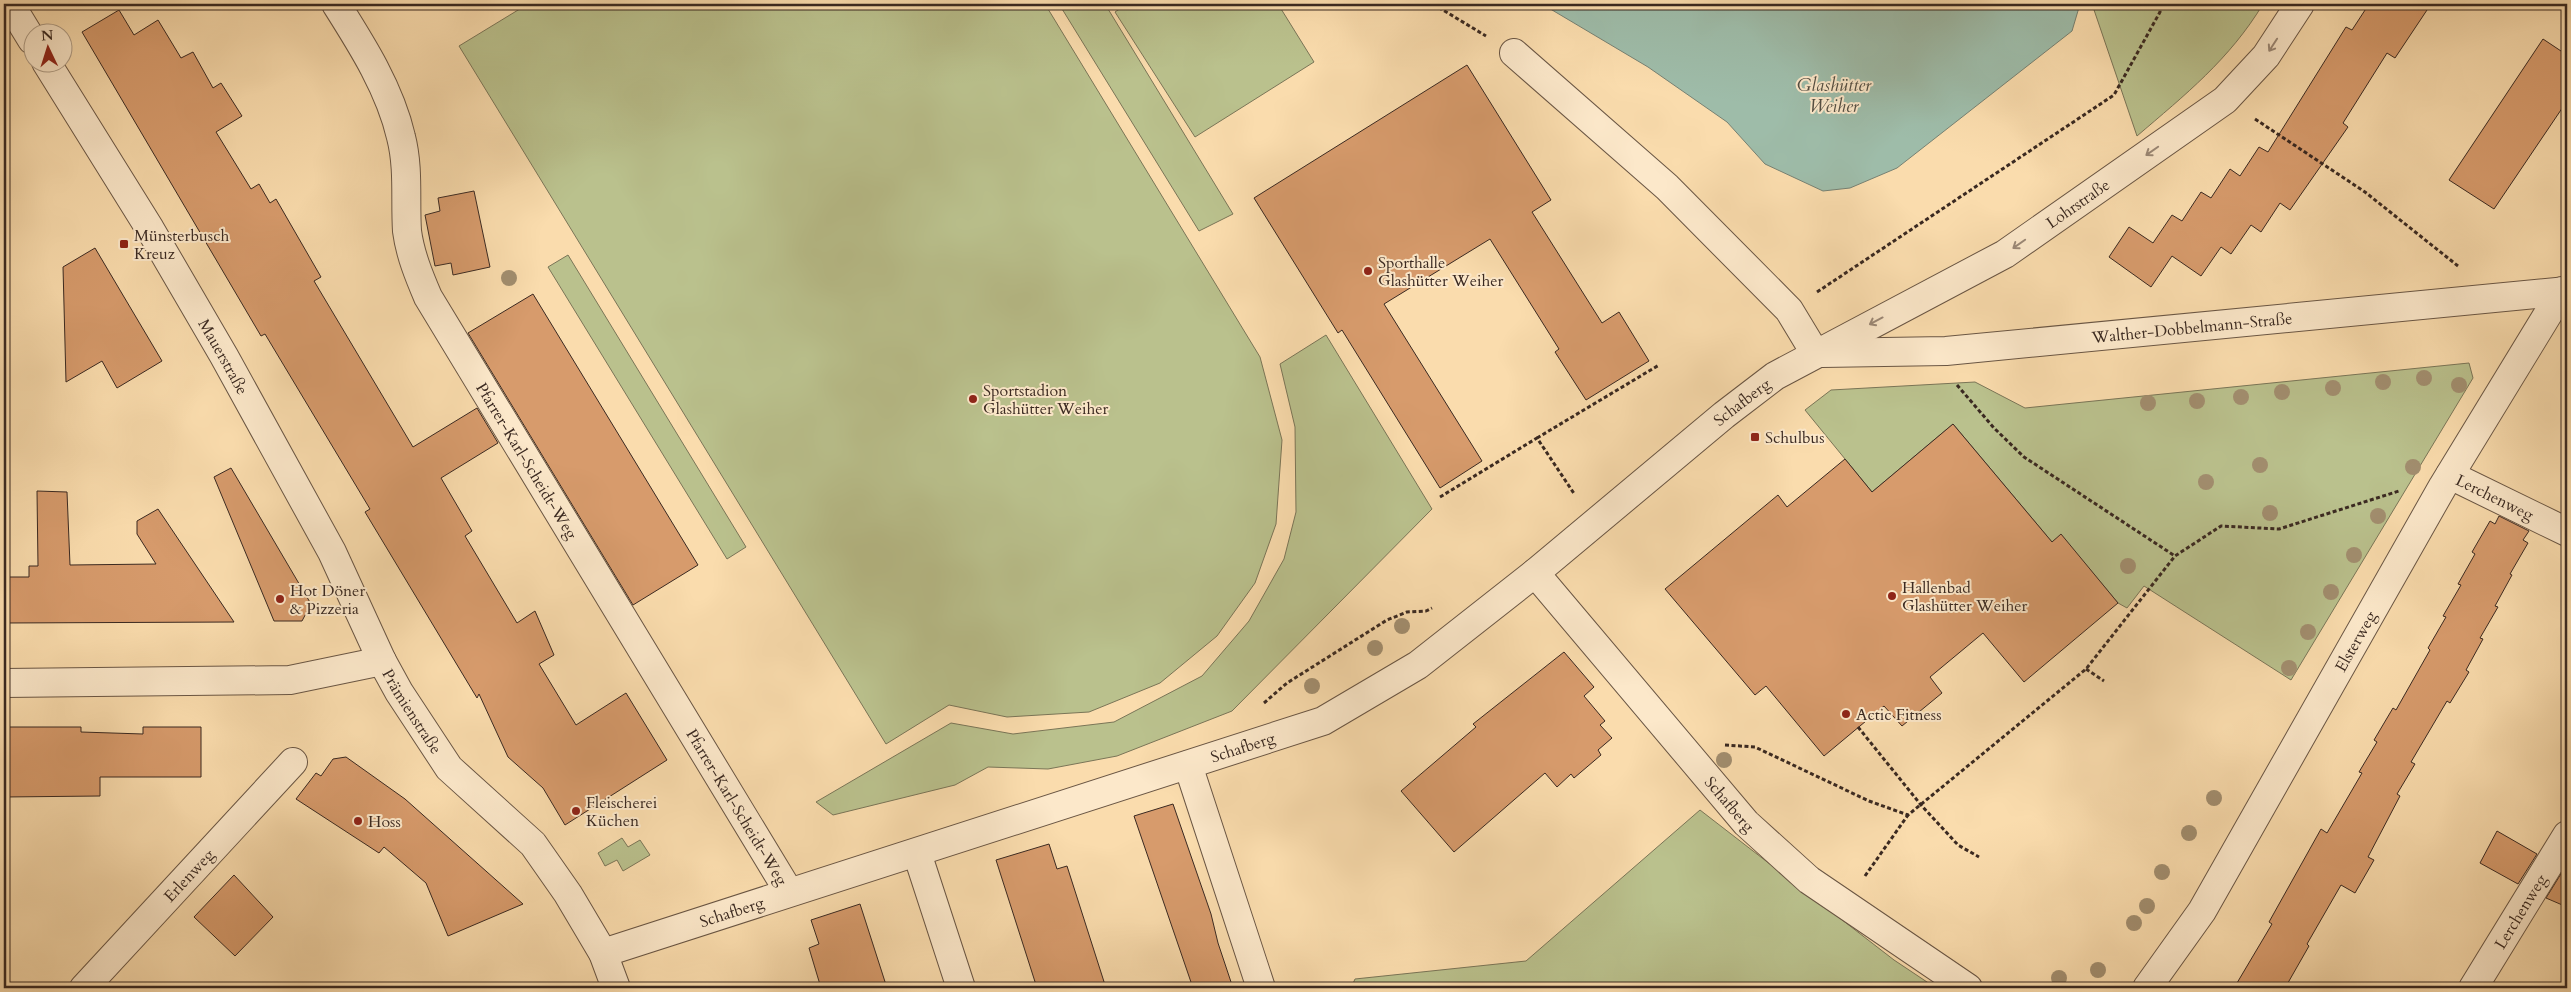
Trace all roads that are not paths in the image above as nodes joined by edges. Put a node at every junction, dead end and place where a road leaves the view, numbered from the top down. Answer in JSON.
{"nodes":[{"id":1,"x":10,"y":4,"type":"edge"},
{"id":2,"x":336,"y":4,"type":"edge"},
{"id":3,"x":2300,"y":4,"type":"edge"},
{"id":4,"x":22,"y":24,"type":"edge"},
{"id":5,"x":1514,"y":54,"type":"road end"},
{"id":6,"x":52,"y":72,"type":"edge"},
{"id":7,"x":2564,"y":291,"type":"edge"},
{"id":8,"x":1815,"y":353,"type":"junction"},
{"id":9,"x":2446,"y":480,"type":"junction"},
{"id":10,"x":2567,"y":532,"type":"edge"},
{"id":11,"x":1535,"y":573,"type":"junction"},
{"id":12,"x":382,"y":661,"type":"junction"},
{"id":13,"x":4,"y":683,"type":"edge"},
{"id":14,"x":293,"y":762,"type":"dead end"},
{"id":15,"x":1188,"y":765,"type":"junction"},
{"id":16,"x":2567,"y":835,"type":"edge"},
{"id":17,"x":917,"y":853,"type":"junction"},
{"id":18,"x":789,"y":892,"type":"junction"},
{"id":19,"x":603,"y":953,"type":"junction"},
{"id":20,"x":84,"y":988,"type":"edge"},
{"id":21,"x":616,"y":988,"type":"edge"},
{"id":22,"x":961,"y":988,"type":"edge"},
{"id":23,"x":1261,"y":988,"type":"edge"},
{"id":24,"x":1968,"y":988,"type":"edge"},
{"id":25,"x":2147,"y":988,"type":"edge"},
{"id":26,"x":2473,"y":988,"type":"edge"}],
"edges":[{"from":1,"to":4,"type":"street"},
{"from":2,"to":18,"type":"street","name":"Pfarrer-Karl-Scheidt-Weg"},
{"from":3,"to":8,"type":"street","name":"Lohrstraße","one_way":true},
{"from":5,"to":8,"type":"street"},
{"from":6,"to":12,"type":"street","name":"Mauerstraße"},
{"from":7,"to":8,"type":"street","name":"Walther-Dobbelmann-Straße"},
{"from":7,"to":9,"type":"street","name":"Elsterweg"},
{"from":8,"to":11,"type":"street","name":"Schafberg"},
{"from":9,"to":10,"type":"street","name":"Lerchenweg"},
{"from":9,"to":25,"type":"street","name":"Elsterweg"},
{"from":11,"to":15,"type":"street","name":"Schafberg"},
{"from":11,"to":24,"type":"street","name":"Schafberg"},
{"from":12,"to":13,"type":"street","name":"Prämienstraße"},
{"from":12,"to":19,"type":"street","name":"Prämienstraße"},
{"from":14,"to":20,"type":"street","name":"Erlenweg"},
{"from":15,"to":17,"type":"street","name":"Schafberg"},
{"from":15,"to":23,"type":"street"},
{"from":16,"to":26,"type":"street","name":"Lerchenweg"},
{"from":17,"to":18,"type":"street","name":"Schafberg"},
{"from":17,"to":22,"type":"street"},
{"from":18,"to":19,"type":"street","name":"Schafberg"},
{"from":19,"to":21,"type":"street","name":"Prämienstraße"}]}
